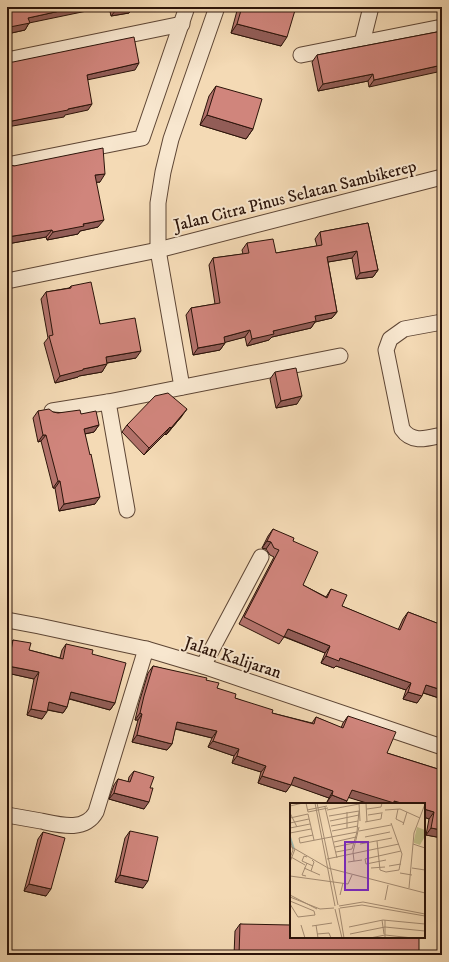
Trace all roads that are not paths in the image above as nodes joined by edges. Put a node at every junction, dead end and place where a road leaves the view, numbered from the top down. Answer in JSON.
{"nodes":[{"id":1,"x":187,"y":7,"type":"edge"},
{"id":2,"x":217,"y":7,"type":"edge"},
{"id":3,"x":371,"y":7,"type":"edge"},
{"id":4,"x":182,"y":24,"type":"junction"},
{"id":5,"x":442,"y":27,"type":"edge"},
{"id":6,"x":362,"y":43,"type":"junction"},
{"id":7,"x":301,"y":55,"type":"dead end"},
{"id":8,"x":7,"y":60,"type":"edge"},
{"id":9,"x":7,"y":165,"type":"edge"},
{"id":10,"x":442,"y":177,"type":"edge"},
{"id":11,"x":158,"y":250,"type":"junction"},
{"id":12,"x":7,"y":281,"type":"edge"},
{"id":13,"x":442,"y":322,"type":"edge"},
{"id":14,"x":340,"y":356,"type":"dead end"},
{"id":15,"x":182,"y":387,"type":"junction"},
{"id":16,"x":108,"y":402,"type":"junction"},
{"id":17,"x":52,"y":411,"type":"edge"},
{"id":18,"x":442,"y":435,"type":"edge"},
{"id":19,"x":127,"y":510,"type":"dead end"},
{"id":20,"x":262,"y":557,"type":"dead end"},
{"id":21,"x":7,"y":620,"type":"edge"},
{"id":22,"x":146,"y":649,"type":"junction"},
{"id":23,"x":203,"y":666,"type":"junction"},
{"id":24,"x":442,"y":747,"type":"edge"},
{"id":25,"x":7,"y":815,"type":"edge"}],
"edges":[{"from":1,"to":4,"type":"street"},
{"from":2,"to":11,"type":"street"},
{"from":3,"to":6,"type":"street"},
{"from":4,"to":8,"type":"street"},
{"from":4,"to":9,"type":"street"},
{"from":5,"to":6,"type":"street"},
{"from":6,"to":7,"type":"street"},
{"from":10,"to":11,"type":"street","name":"Jalan Citra Pinus Selatan Sambikerep"},
{"from":11,"to":12,"type":"street","name":"Jalan Citra Pinus Selatan Sambikerep"},
{"from":11,"to":15,"type":"street"},
{"from":13,"to":18,"type":"street"},
{"from":14,"to":15,"type":"street"},
{"from":15,"to":16,"type":"street"},
{"from":16,"to":17,"type":"street"},
{"from":16,"to":19,"type":"street"},
{"from":20,"to":23,"type":"street"},
{"from":21,"to":22,"type":"street","name":"Jalan Kalijaran"},
{"from":22,"to":23,"type":"street","name":"Jalan Kalijaran"},
{"from":22,"to":25,"type":"street"},
{"from":23,"to":24,"type":"street","name":"Jalan Kalijaran"}]}
